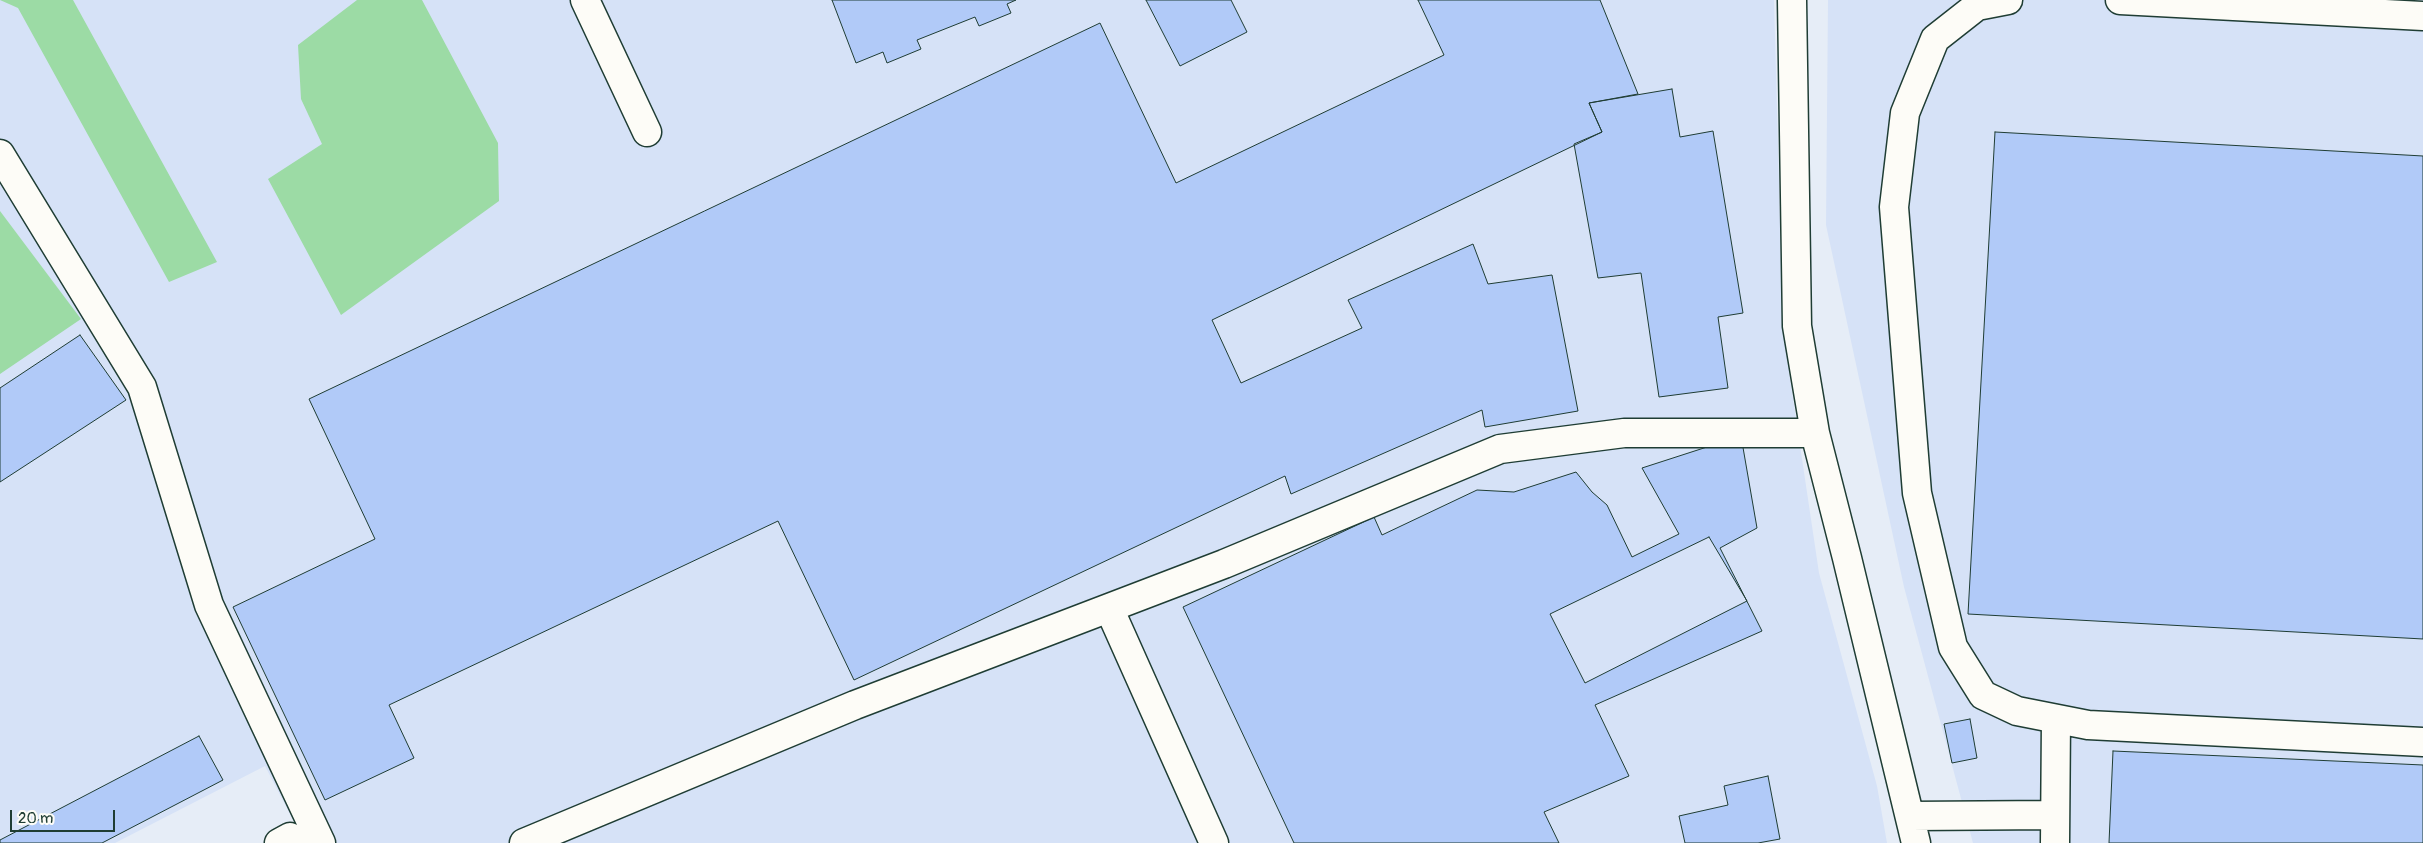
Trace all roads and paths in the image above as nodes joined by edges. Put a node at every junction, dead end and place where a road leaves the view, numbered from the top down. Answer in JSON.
{"nodes":[{"id":1,"x":585,"y":0,"type":"edge"},
{"id":2,"x":1792,"y":0,"type":"edge"},
{"id":3,"x":2008,"y":0,"type":"edge"},
{"id":4,"x":2120,"y":0,"type":"edge"},
{"id":5,"x":2423,"y":16,"type":"edge"},
{"id":6,"x":647,"y":132,"type":"dead end"},
{"id":7,"x":0,"y":154,"type":"edge"},
{"id":8,"x":1815,"y":432,"type":"junction"},
{"id":9,"x":1109,"y":608,"type":"junction"},
{"id":10,"x":2056,"y":719,"type":"junction"},
{"id":11,"x":2423,"y":742,"type":"edge"},
{"id":12,"x":1911,"y":816,"type":"junction"},
{"id":13,"x":2054,"y":816,"type":"junction"},
{"id":14,"x":279,"y":843,"type":"edge"},
{"id":15,"x":295,"y":843,"type":"edge"},
{"id":16,"x":321,"y":843,"type":"edge"},
{"id":17,"x":524,"y":843,"type":"edge"},
{"id":18,"x":1214,"y":843,"type":"edge"},
{"id":19,"x":1916,"y":843,"type":"edge"},
{"id":20,"x":2055,"y":843,"type":"edge"}],
"edges":[{"from":1,"to":6,"type":"street"},
{"from":2,"to":8,"type":"street"},
{"from":3,"to":10,"type":"street"},
{"from":4,"to":5,"type":"street"},
{"from":7,"to":16,"type":"street"},
{"from":8,"to":9,"type":"street"},
{"from":8,"to":12,"type":"street"},
{"from":9,"to":17,"type":"street"},
{"from":9,"to":18,"type":"street"},
{"from":10,"to":11,"type":"street"},
{"from":10,"to":13,"type":"street"},
{"from":12,"to":13,"type":"street"},
{"from":12,"to":19,"type":"street"},
{"from":13,"to":20,"type":"street"},
{"from":14,"to":15,"type":"street"}]}
